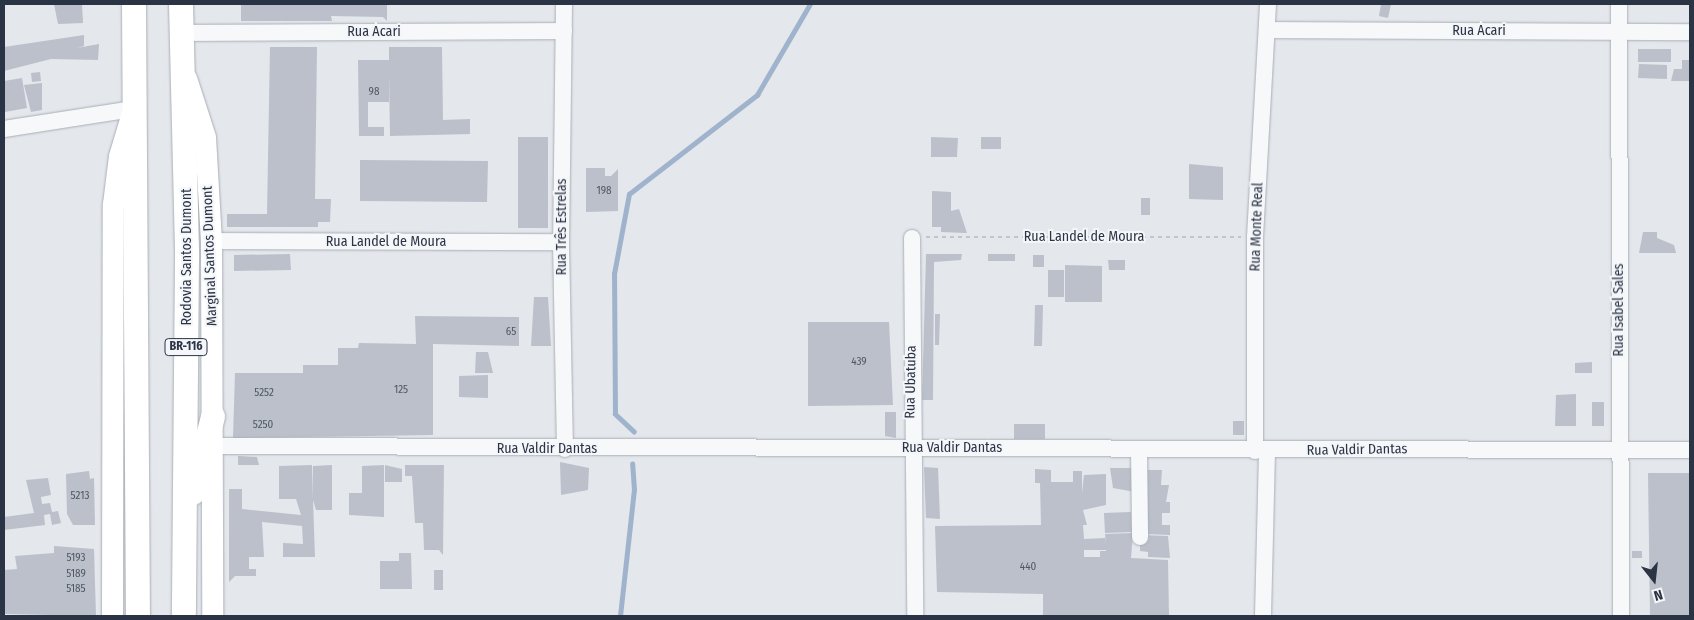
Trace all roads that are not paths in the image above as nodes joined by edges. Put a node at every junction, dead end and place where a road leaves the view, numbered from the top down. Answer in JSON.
{"nodes":[{"id":1,"x":134,"y":4,"type":"edge"},
{"id":2,"x":181,"y":4,"type":"edge"},
{"id":3,"x":564,"y":4,"type":"edge"},
{"id":4,"x":1268,"y":4,"type":"edge"},
{"id":5,"x":1619,"y":4,"type":"edge"},
{"id":6,"x":1267,"y":30,"type":"junction"},
{"id":7,"x":564,"y":31,"type":"junction"},
{"id":8,"x":1619,"y":31,"type":"junction"},
{"id":9,"x":1690,"y":32,"type":"edge"},
{"id":10,"x":183,"y":33,"type":"junction"},
{"id":11,"x":186,"y":78,"type":"junction"},
{"id":12,"x":133,"y":109,"type":"junction"},
{"id":13,"x":4,"y":129,"type":"edge"},
{"id":14,"x":912,"y":238,"type":"road end"},
{"id":15,"x":212,"y":241,"type":"junction"},
{"id":16,"x":561,"y":242,"type":"junction"},
{"id":17,"x":213,"y":417,"type":"junction"},
{"id":18,"x":214,"y":446,"type":"junction"},
{"id":19,"x":910,"y":448,"type":"junction"},
{"id":20,"x":565,"y":449,"type":"junction"},
{"id":21,"x":1139,"y":449,"type":"junction"},
{"id":22,"x":1619,"y":450,"type":"junction"},
{"id":23,"x":1690,"y":450,"type":"edge"},
{"id":24,"x":1261,"y":451,"type":"junction"},
{"id":25,"x":185,"y":521,"type":"junction"},
{"id":26,"x":1140,"y":537,"type":"dead end"},
{"id":27,"x":112,"y":616,"type":"edge"},
{"id":28,"x":138,"y":616,"type":"edge"},
{"id":29,"x":184,"y":616,"type":"edge"},
{"id":30,"x":212,"y":616,"type":"edge"},
{"id":31,"x":915,"y":616,"type":"edge"},
{"id":32,"x":1263,"y":616,"type":"edge"},
{"id":33,"x":1621,"y":616,"type":"edge"}],
"edges":[{"from":1,"to":12,"type":"highway"},
{"from":2,"to":10,"type":"highway","number":"BR-116"},
{"from":3,"to":7,"type":"street","name":"Rua Três Estrelas"},
{"from":4,"to":6,"type":"street","name":"Rua Monte Real"},
{"from":5,"to":8,"type":"street","name":"Rua Isabel Sales"},
{"from":6,"to":8,"type":"street","name":"Rua Acari"},
{"from":6,"to":24,"type":"street","name":"Rua Monte Real"},
{"from":7,"to":10,"type":"street","name":"Rua Acari"},
{"from":7,"to":16,"type":"street","name":"Rua Três Estrelas"},
{"from":8,"to":9,"type":"street","name":"Rua Acari"},
{"from":8,"to":22,"type":"street","name":"Rua Isabel Sales"},
{"from":10,"to":11,"type":"highway","number":"BR-116"},
{"from":11,"to":15,"type":"main road","name":"Marginal Santos Dumont","number":"BR-116"},
{"from":11,"to":25,"type":"highway","name":"Rodovia Santos Dumont","number":"BR-116"},
{"from":12,"to":13,"type":"street"},
{"from":12,"to":27,"type":"main road"},
{"from":12,"to":28,"type":"highway"},
{"from":14,"to":19,"type":"street","name":"Rua Ubatuba"},
{"from":15,"to":16,"type":"street","name":"Rua Landel de Moura"},
{"from":15,"to":17,"type":"main road","name":"Marginal Santos Dumont","number":"BR-116"},
{"from":16,"to":20,"type":"street","name":"Rua Três Estrelas"},
{"from":17,"to":18,"type":"main road","name":"Marginal Santos Dumont","number":"BR-116"},
{"from":17,"to":25,"type":"highway"},
{"from":18,"to":20,"type":"street","name":"Rua Valdir Dantas"},
{"from":18,"to":30,"type":"main road","name":"Marginal Santos Dumont","number":"BR-116"},
{"from":19,"to":20,"type":"street","name":"Rua Valdir Dantas"},
{"from":19,"to":21,"type":"street","name":"Rua Valdir Dantas"},
{"from":19,"to":31,"type":"street","name":"Rua Ubatuba"},
{"from":21,"to":24,"type":"street","name":"Rua Valdir Dantas"},
{"from":21,"to":26,"type":"street"},
{"from":22,"to":23,"type":"street","name":"Rua Valdir Dantas"},
{"from":22,"to":24,"type":"street","name":"Rua Valdir Dantas"},
{"from":22,"to":33,"type":"street","name":"Rua Isabel Sales"},
{"from":24,"to":32,"type":"street","name":"Rua Monte Real"},
{"from":25,"to":29,"type":"highway","name":"Rodovia Santos Dumont","number":"BR-116"}]}
